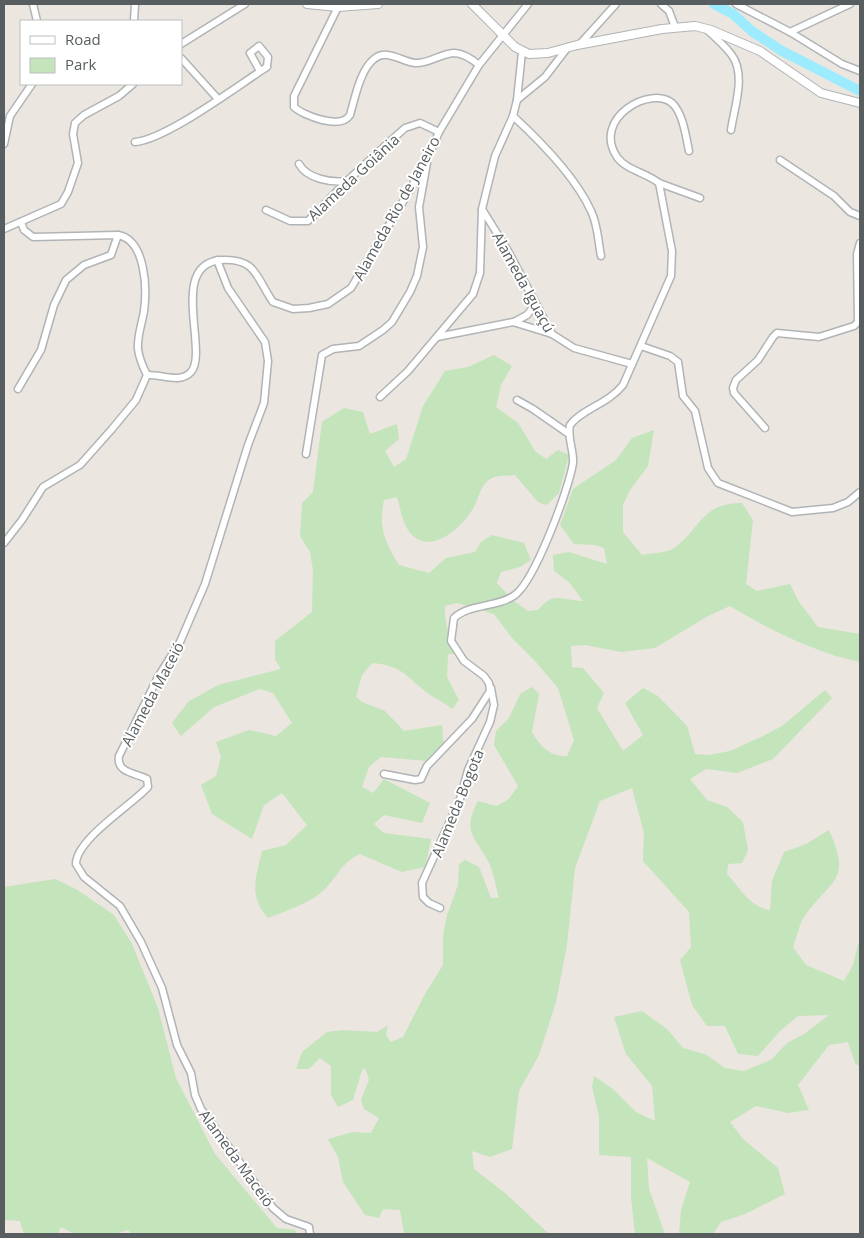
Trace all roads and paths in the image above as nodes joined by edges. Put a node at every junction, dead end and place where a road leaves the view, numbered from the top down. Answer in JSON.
{"nodes":[{"id":1,"x":33,"y":4,"type":"edge"},
{"id":2,"x":127,"y":4,"type":"edge"},
{"id":3,"x":135,"y":4,"type":"edge"},
{"id":4,"x":246,"y":4,"type":"edge"},
{"id":5,"x":307,"y":4,"type":"edge"},
{"id":6,"x":378,"y":4,"type":"edge"},
{"id":7,"x":472,"y":4,"type":"edge"},
{"id":8,"x":528,"y":4,"type":"edge"},
{"id":9,"x":616,"y":4,"type":"edge"},
{"id":10,"x":661,"y":4,"type":"edge"},
{"id":11,"x":736,"y":4,"type":"edge"},
{"id":12,"x":850,"y":4,"type":"edge"},
{"id":13,"x":338,"y":7,"type":"junction"},
{"id":14,"x":134,"y":12,"type":"junction"},
{"id":15,"x":38,"y":20,"type":"edge"},
{"id":16,"x":134,"y":20,"type":"edge"},
{"id":17,"x":675,"y":27,"type":"junction"},
{"id":18,"x":706,"y":28,"type":"junction"},
{"id":19,"x":790,"y":32,"type":"junction"},
{"id":20,"x":504,"y":35,"type":"junction"},
{"id":21,"x":182,"y":43,"type":"edge"},
{"id":22,"x":580,"y":44,"type":"junction"},
{"id":23,"x":568,"y":47,"type":"junction"},
{"id":24,"x":522,"y":52,"type":"junction"},
{"id":25,"x":182,"y":59,"type":"edge"},
{"id":26,"x":479,"y":65,"type":"junction"},
{"id":27,"x":260,"y":71,"type":"dead end"},
{"id":28,"x":860,"y":71,"type":"edge"},
{"id":29,"x":31,"y":85,"type":"edge"},
{"id":30,"x":132,"y":85,"type":"edge"},
{"id":31,"x":218,"y":99,"type":"junction"},
{"id":32,"x":517,"y":100,"type":"junction"},
{"id":33,"x":860,"y":103,"type":"edge"},
{"id":34,"x":513,"y":116,"type":"junction"},
{"id":35,"x":731,"y":130,"type":"dead end"},
{"id":36,"x":439,"y":132,"type":"junction"},
{"id":37,"x":135,"y":142,"type":"dead end"},
{"id":38,"x":4,"y":144,"type":"edge"},
{"id":39,"x":689,"y":150,"type":"dead end"},
{"id":40,"x":427,"y":159,"type":"junction"},
{"id":41,"x":780,"y":160,"type":"dead end"},
{"id":42,"x":299,"y":164,"type":"dead end"},
{"id":43,"x":347,"y":181,"type":"junction"},
{"id":44,"x":659,"y":183,"type":"junction"},
{"id":45,"x":700,"y":198,"type":"dead end"},
{"id":46,"x":482,"y":209,"type":"junction"},
{"id":47,"x":266,"y":210,"type":"dead end"},
{"id":48,"x":860,"y":216,"type":"edge"},
{"id":49,"x":21,"y":222,"type":"junction"},
{"id":50,"x":4,"y":229,"type":"edge"},
{"id":51,"x":118,"y":235,"type":"junction"},
{"id":52,"x":860,"y":243,"type":"edge"},
{"id":53,"x":601,"y":256,"type":"dead end"},
{"id":54,"x":217,"y":260,"type":"junction"},
{"id":55,"x":536,"y":304,"type":"junction"},
{"id":56,"x":513,"y":322,"type":"junction"},
{"id":57,"x":552,"y":334,"type":"junction"},
{"id":58,"x":437,"y":337,"type":"junction"},
{"id":59,"x":641,"y":346,"type":"junction"},
{"id":60,"x":632,"y":364,"type":"junction"},
{"id":61,"x":147,"y":375,"type":"junction"},
{"id":62,"x":18,"y":389,"type":"dead end"},
{"id":63,"x":380,"y":397,"type":"dead end"},
{"id":64,"x":517,"y":400,"type":"dead end"},
{"id":65,"x":765,"y":428,"type":"dead end"},
{"id":66,"x":569,"y":434,"type":"junction"},
{"id":67,"x":306,"y":454,"type":"dead end"},
{"id":68,"x":860,"y":492,"type":"edge"},
{"id":69,"x":4,"y":543,"type":"edge"},
{"id":70,"x":490,"y":687,"type":"junction"},
{"id":71,"x":384,"y":774,"type":"dead end"},
{"id":72,"x":440,"y":908,"type":"dead end"},
{"id":73,"x":310,"y":1234,"type":"edge"}],
"edges":[{"from":1,"to":15,"type":"street"},
{"from":2,"to":14,"type":"street"},
{"from":3,"to":14,"type":"street"},
{"from":4,"to":21,"type":"street"},
{"from":5,"to":13,"type":"street"},
{"from":6,"to":13,"type":"street"},
{"from":7,"to":20,"type":"street"},
{"from":8,"to":20,"type":"street","name":"Alameda Rio de Janeiro"},
{"from":9,"to":22,"type":"street"},
{"from":10,"to":17,"type":"street"},
{"from":11,"to":19,"type":"street"},
{"from":12,"to":19,"type":"street"},
{"from":13,"to":26,"type":"street"},
{"from":14,"to":16,"type":"street"},
{"from":17,"to":18,"type":"street"},
{"from":17,"to":22,"type":"street"},
{"from":18,"to":33,"type":"street"},
{"from":18,"to":35,"type":"street"},
{"from":19,"to":28,"type":"street"},
{"from":20,"to":24,"type":"street"},
{"from":20,"to":26,"type":"street","name":"Alameda Rio de Janeiro"},
{"from":22,"to":23,"type":"street"},
{"from":23,"to":24,"type":"street"},
{"from":23,"to":32,"type":"street"},
{"from":24,"to":32,"type":"street"},
{"from":25,"to":31,"type":"street"},
{"from":26,"to":36,"type":"street","name":"Alameda Rio de Janeiro"},
{"from":27,"to":31,"type":"street"},
{"from":29,"to":38,"type":"street"},
{"from":30,"to":49,"type":"street"},
{"from":31,"to":37,"type":"street"},
{"from":32,"to":34,"type":"street"},
{"from":34,"to":46,"type":"street"},
{"from":34,"to":53,"type":"street"},
{"from":36,"to":40,"type":"street","name":"Alameda Rio de Janeiro"},
{"from":36,"to":43,"type":"street","name":"Alameda Goiânia"},
{"from":39,"to":44,"type":"street"},
{"from":40,"to":54,"type":"street","name":"Alameda Rio de Janeiro"},
{"from":40,"to":67,"type":"street"},
{"from":41,"to":48,"type":"street"},
{"from":42,"to":43,"type":"street"},
{"from":43,"to":47,"type":"street","name":"Alameda Goiânia"},
{"from":44,"to":45,"type":"street"},
{"from":44,"to":59,"type":"street"},
{"from":46,"to":55,"type":"street","name":"Alameda Iguaçú"},
{"from":46,"to":58,"type":"street"},
{"from":49,"to":50,"type":"street"},
{"from":49,"to":51,"type":"street"},
{"from":51,"to":61,"type":"street"},
{"from":51,"to":62,"type":"street"},
{"from":52,"to":65,"type":"street"},
{"from":54,"to":61,"type":"street"},
{"from":54,"to":73,"type":"street","name":"Alameda Maceió"},
{"from":55,"to":56,"type":"street"},
{"from":55,"to":57,"type":"street","name":"Alameda Iguaçú"},
{"from":56,"to":57,"type":"street"},
{"from":56,"to":58,"type":"street"},
{"from":57,"to":60,"type":"street","name":"Alameda Iguaçú"},
{"from":58,"to":63,"type":"street"},
{"from":59,"to":60,"type":"street"},
{"from":59,"to":68,"type":"street"},
{"from":60,"to":66,"type":"street"},
{"from":61,"to":69,"type":"street"},
{"from":64,"to":66,"type":"street"},
{"from":66,"to":70,"type":"street"},
{"from":70,"to":71,"type":"street"},
{"from":70,"to":72,"type":"street","name":"Alameda Bogota"}]}
